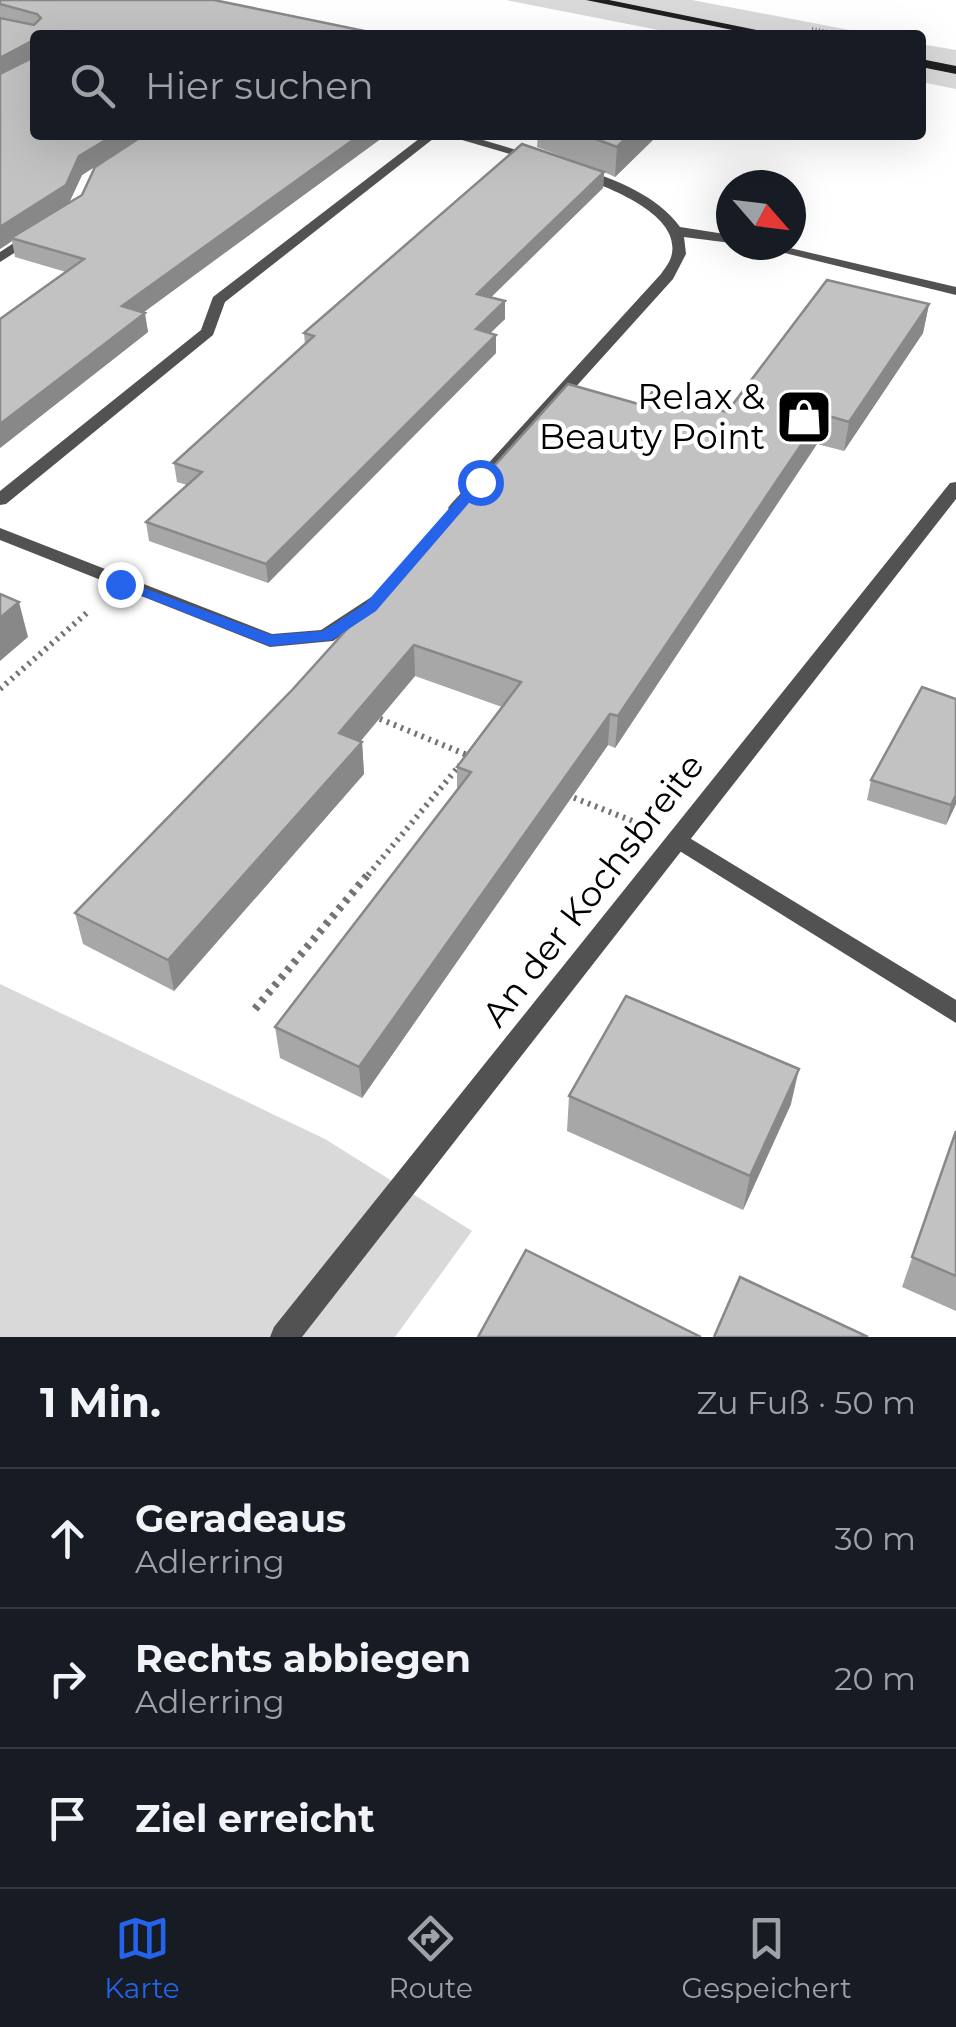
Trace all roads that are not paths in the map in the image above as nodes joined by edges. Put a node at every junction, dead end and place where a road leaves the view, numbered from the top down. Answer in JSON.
{"nodes":[{"id":1,"x":592,"y":0,"type":"edge"},
{"id":2,"x":749,"y":30,"type":"edge"},
{"id":3,"x":926,"y":64,"type":"edge"},
{"id":4,"x":956,"y":70,"type":"edge"},
{"id":5,"x":426,"y":140,"type":"edge"},
{"id":6,"x":470,"y":140,"type":"edge"},
{"id":7,"x":552,"y":162,"type":"edge"},
{"id":8,"x":568,"y":168,"type":"edge"},
{"id":9,"x":46,"y":228,"type":"edge"},
{"id":10,"x":675,"y":231,"type":"junction"},
{"id":11,"x":716,"y":237,"type":"edge"},
{"id":12,"x":806,"y":256,"type":"edge"},
{"id":13,"x":0,"y":258,"type":"edge"},
{"id":14,"x":956,"y":291,"type":"edge"},
{"id":15,"x":956,"y":487,"type":"edge"},
{"id":16,"x":0,"y":500,"type":"edge"},
{"id":17,"x":444,"y":524,"type":"edge"},
{"id":18,"x":0,"y":534,"type":"edge"},
{"id":19,"x":395,"y":580,"type":"edge"},
{"id":20,"x":678,"y":839,"type":"junction"},
{"id":21,"x":956,"y":1013,"type":"edge"},
{"id":22,"x":284,"y":1337,"type":"edge"}],
"edges":[{"from":1,"to":2,"type":"main road"},
{"from":3,"to":4,"type":"main road"},
{"from":5,"to":16,"type":"street"},
{"from":6,"to":7,"type":"street"},
{"from":8,"to":10,"type":"street"},
{"from":9,"to":13,"type":"street"},
{"from":10,"to":11,"type":"street"},
{"from":10,"to":17,"type":"street"},
{"from":12,"to":14,"type":"street"},
{"from":15,"to":20,"type":"street","name":"An der Kochsbreite"},
{"from":18,"to":19,"type":"street"},
{"from":20,"to":21,"type":"street"},
{"from":20,"to":22,"type":"street","name":"An der Kochsbreite"}]}
